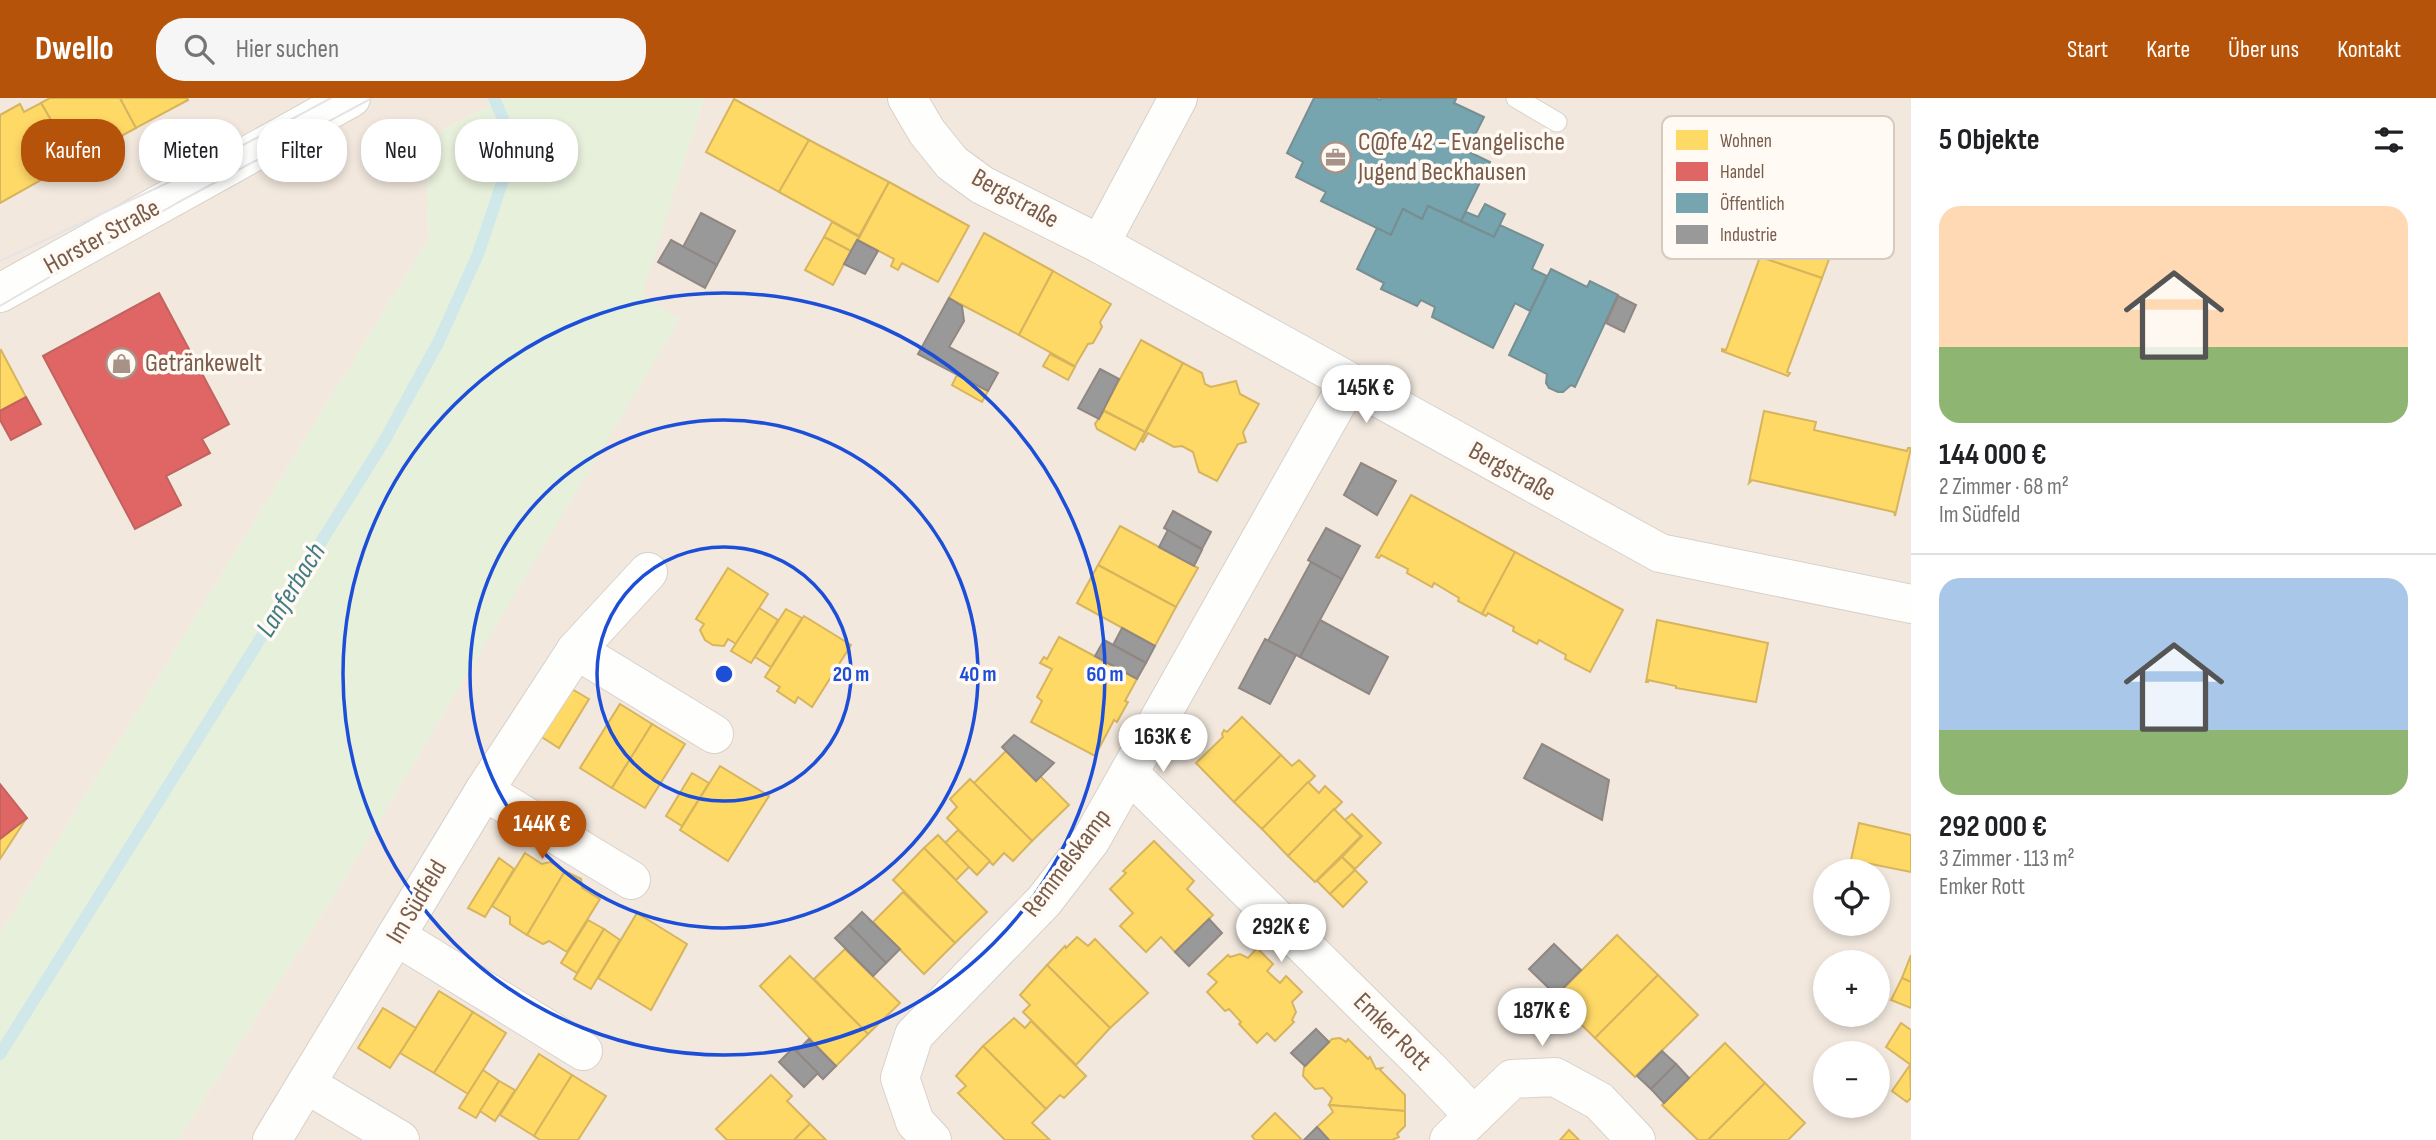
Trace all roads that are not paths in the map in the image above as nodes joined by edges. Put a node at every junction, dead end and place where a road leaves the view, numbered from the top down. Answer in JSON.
{"nodes":[{"id":1,"x":351,"y":98,"type":"edge"},
{"id":2,"x":907,"y":98,"type":"edge"},
{"id":3,"x":1178,"y":98,"type":"edge"},
{"id":4,"x":1516,"y":98,"type":"edge"},
{"id":5,"x":1557,"y":122,"type":"dead end"},
{"id":6,"x":1100,"y":244,"type":"junction"},
{"id":7,"x":0,"y":293,"type":"edge"},
{"id":8,"x":1349,"y":382,"type":"junction"},
{"id":9,"x":648,"y":572,"type":"dead end"},
{"id":10,"x":1911,"y":604,"type":"edge"},
{"id":11,"x":576,"y":650,"type":"junction"},
{"id":12,"x":714,"y":734,"type":"dead end"},
{"id":13,"x":1129,"y":773,"type":"junction"},
{"id":14,"x":484,"y":791,"type":"junction"},
{"id":15,"x":631,"y":880,"type":"dead end"},
{"id":16,"x":397,"y":936,"type":"junction"},
{"id":17,"x":583,"y":1051,"type":"dead end"},
{"id":18,"x":306,"y":1084,"type":"junction"},
{"id":19,"x":1461,"y":1128,"type":"edge"},
{"id":20,"x":272,"y":1140,"type":"edge"},
{"id":21,"x":400,"y":1140,"type":"edge"},
{"id":22,"x":932,"y":1140,"type":"edge"},
{"id":23,"x":1636,"y":1140,"type":"edge"}],
"edges":[{"from":1,"to":7,"type":"street","name":"Horster Straße"},
{"from":2,"to":6,"type":"street","name":"Bergstraße"},
{"from":3,"to":6,"type":"street"},
{"from":4,"to":5,"type":"lane"},
{"from":6,"to":8,"type":"street","name":"Bergstraße"},
{"from":8,"to":10,"type":"street","name":"Bergstraße"},
{"from":8,"to":13,"type":"street","name":"Remmelskamp"},
{"from":9,"to":11,"type":"street","name":"Im Südfeld"},
{"from":11,"to":12,"type":"street"},
{"from":11,"to":14,"type":"street","name":"Im Südfeld"},
{"from":13,"to":19,"type":"street","name":"Emker Rott"},
{"from":13,"to":22,"type":"street","name":"Remmelskamp"},
{"from":14,"to":15,"type":"street"},
{"from":14,"to":16,"type":"street","name":"Im Südfeld"},
{"from":16,"to":17,"type":"street"},
{"from":16,"to":18,"type":"street","name":"Im Südfeld"},
{"from":18,"to":20,"type":"street","name":"Im Südfeld"},
{"from":18,"to":21,"type":"street"},
{"from":19,"to":23,"type":"street"}]}
